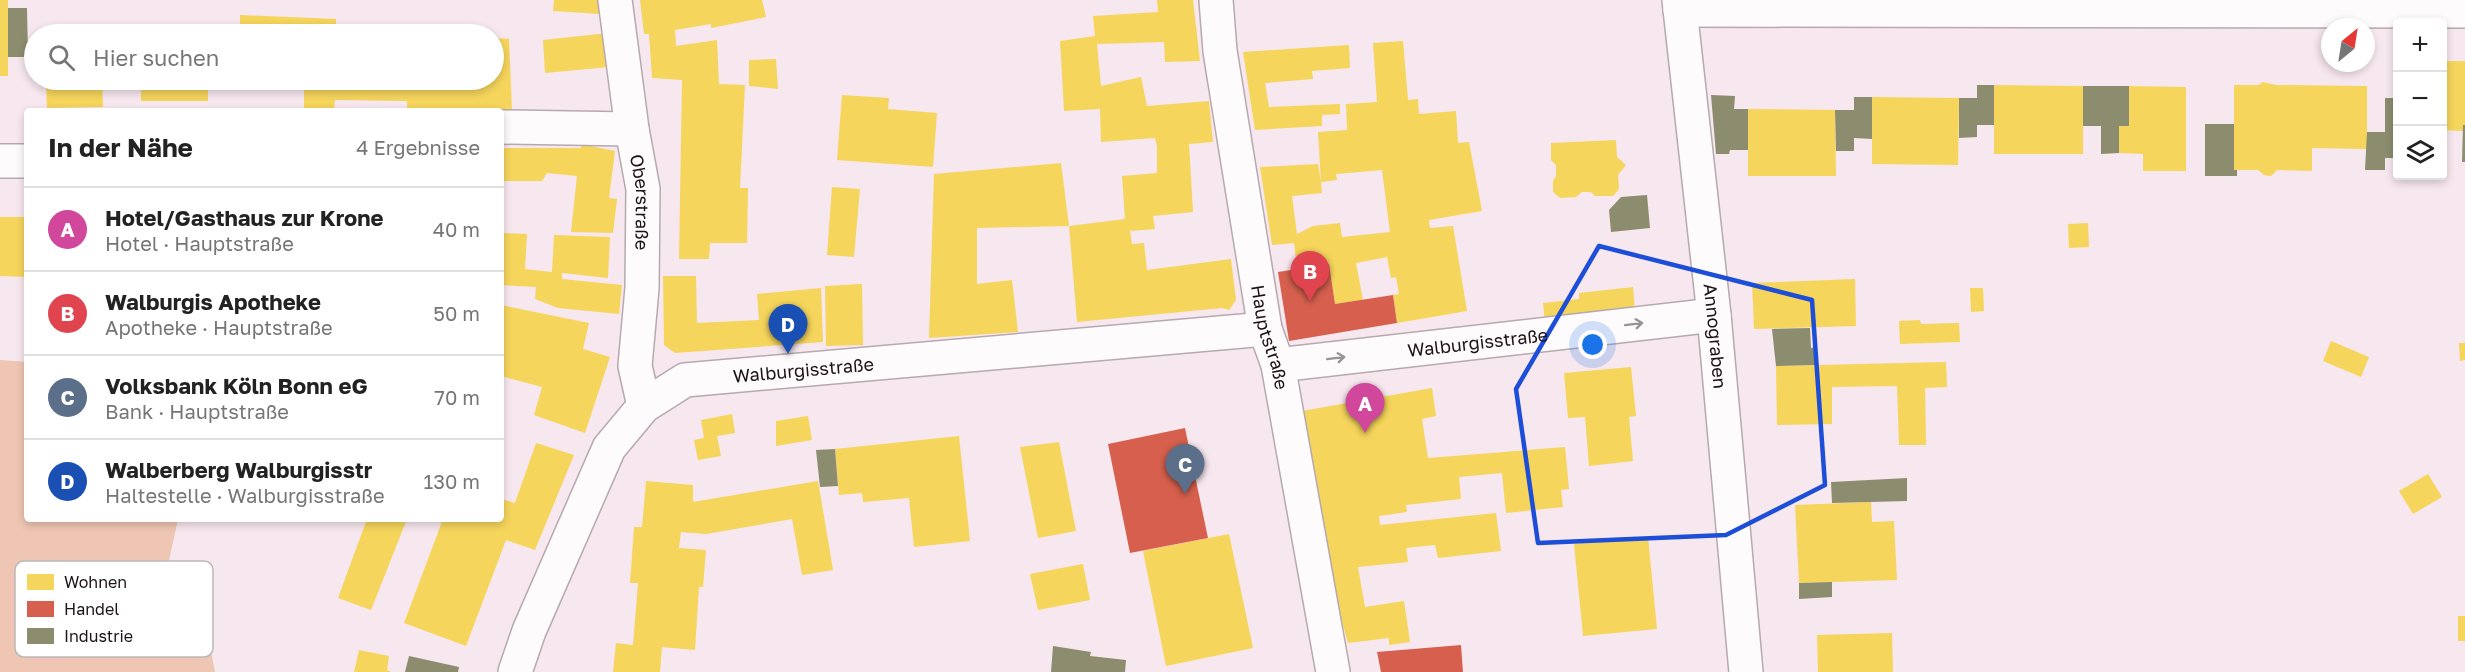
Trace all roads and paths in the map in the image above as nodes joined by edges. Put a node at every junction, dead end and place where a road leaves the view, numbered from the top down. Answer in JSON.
{"nodes":[{"id":1,"x":615,"y":0,"type":"edge"},
{"id":2,"x":1216,"y":0,"type":"edge"},
{"id":3,"x":1679,"y":5,"type":"edge"},
{"id":4,"x":2465,"y":11,"type":"edge"},
{"id":5,"x":504,"y":127,"type":"edge"},
{"id":6,"x":632,"y":129,"type":"junction"},
{"id":7,"x":0,"y":161,"type":"edge"},
{"id":8,"x":24,"y":161,"type":"edge"},
{"id":9,"x":1714,"y":315,"type":"junction"},
{"id":10,"x":1265,"y":329,"type":"junction"},
{"id":11,"x":1278,"y":365,"type":"junction"},
{"id":12,"x":645,"y":406,"type":"junction"},
{"id":13,"x":515,"y":672,"type":"edge"},
{"id":14,"x":1333,"y":672,"type":"edge"},
{"id":15,"x":1746,"y":672,"type":"edge"}],
"edges":[{"from":1,"to":6,"type":"street","name":"Oberstraße"},
{"from":2,"to":10,"type":"street","name":"Hauptstraße"},
{"from":3,"to":4,"type":"street"},
{"from":3,"to":9,"type":"street","name":"Annograben"},
{"from":5,"to":6,"type":"street"},
{"from":6,"to":12,"type":"street","name":"Oberstraße"},
{"from":7,"to":8,"type":"street"},
{"from":11,"to":9,"type":"street","name":"Walburgisstraße","one_way":true},
{"from":9,"to":15,"type":"street","name":"Annograben"},
{"from":10,"to":11,"type":"street","name":"Hauptstraße"},
{"from":10,"to":12,"type":"street","name":"Walburgisstraße"},
{"from":11,"to":14,"type":"street","name":"Hauptstraße"},
{"from":12,"to":13,"type":"street","name":"Walburgisstraße"}]}
